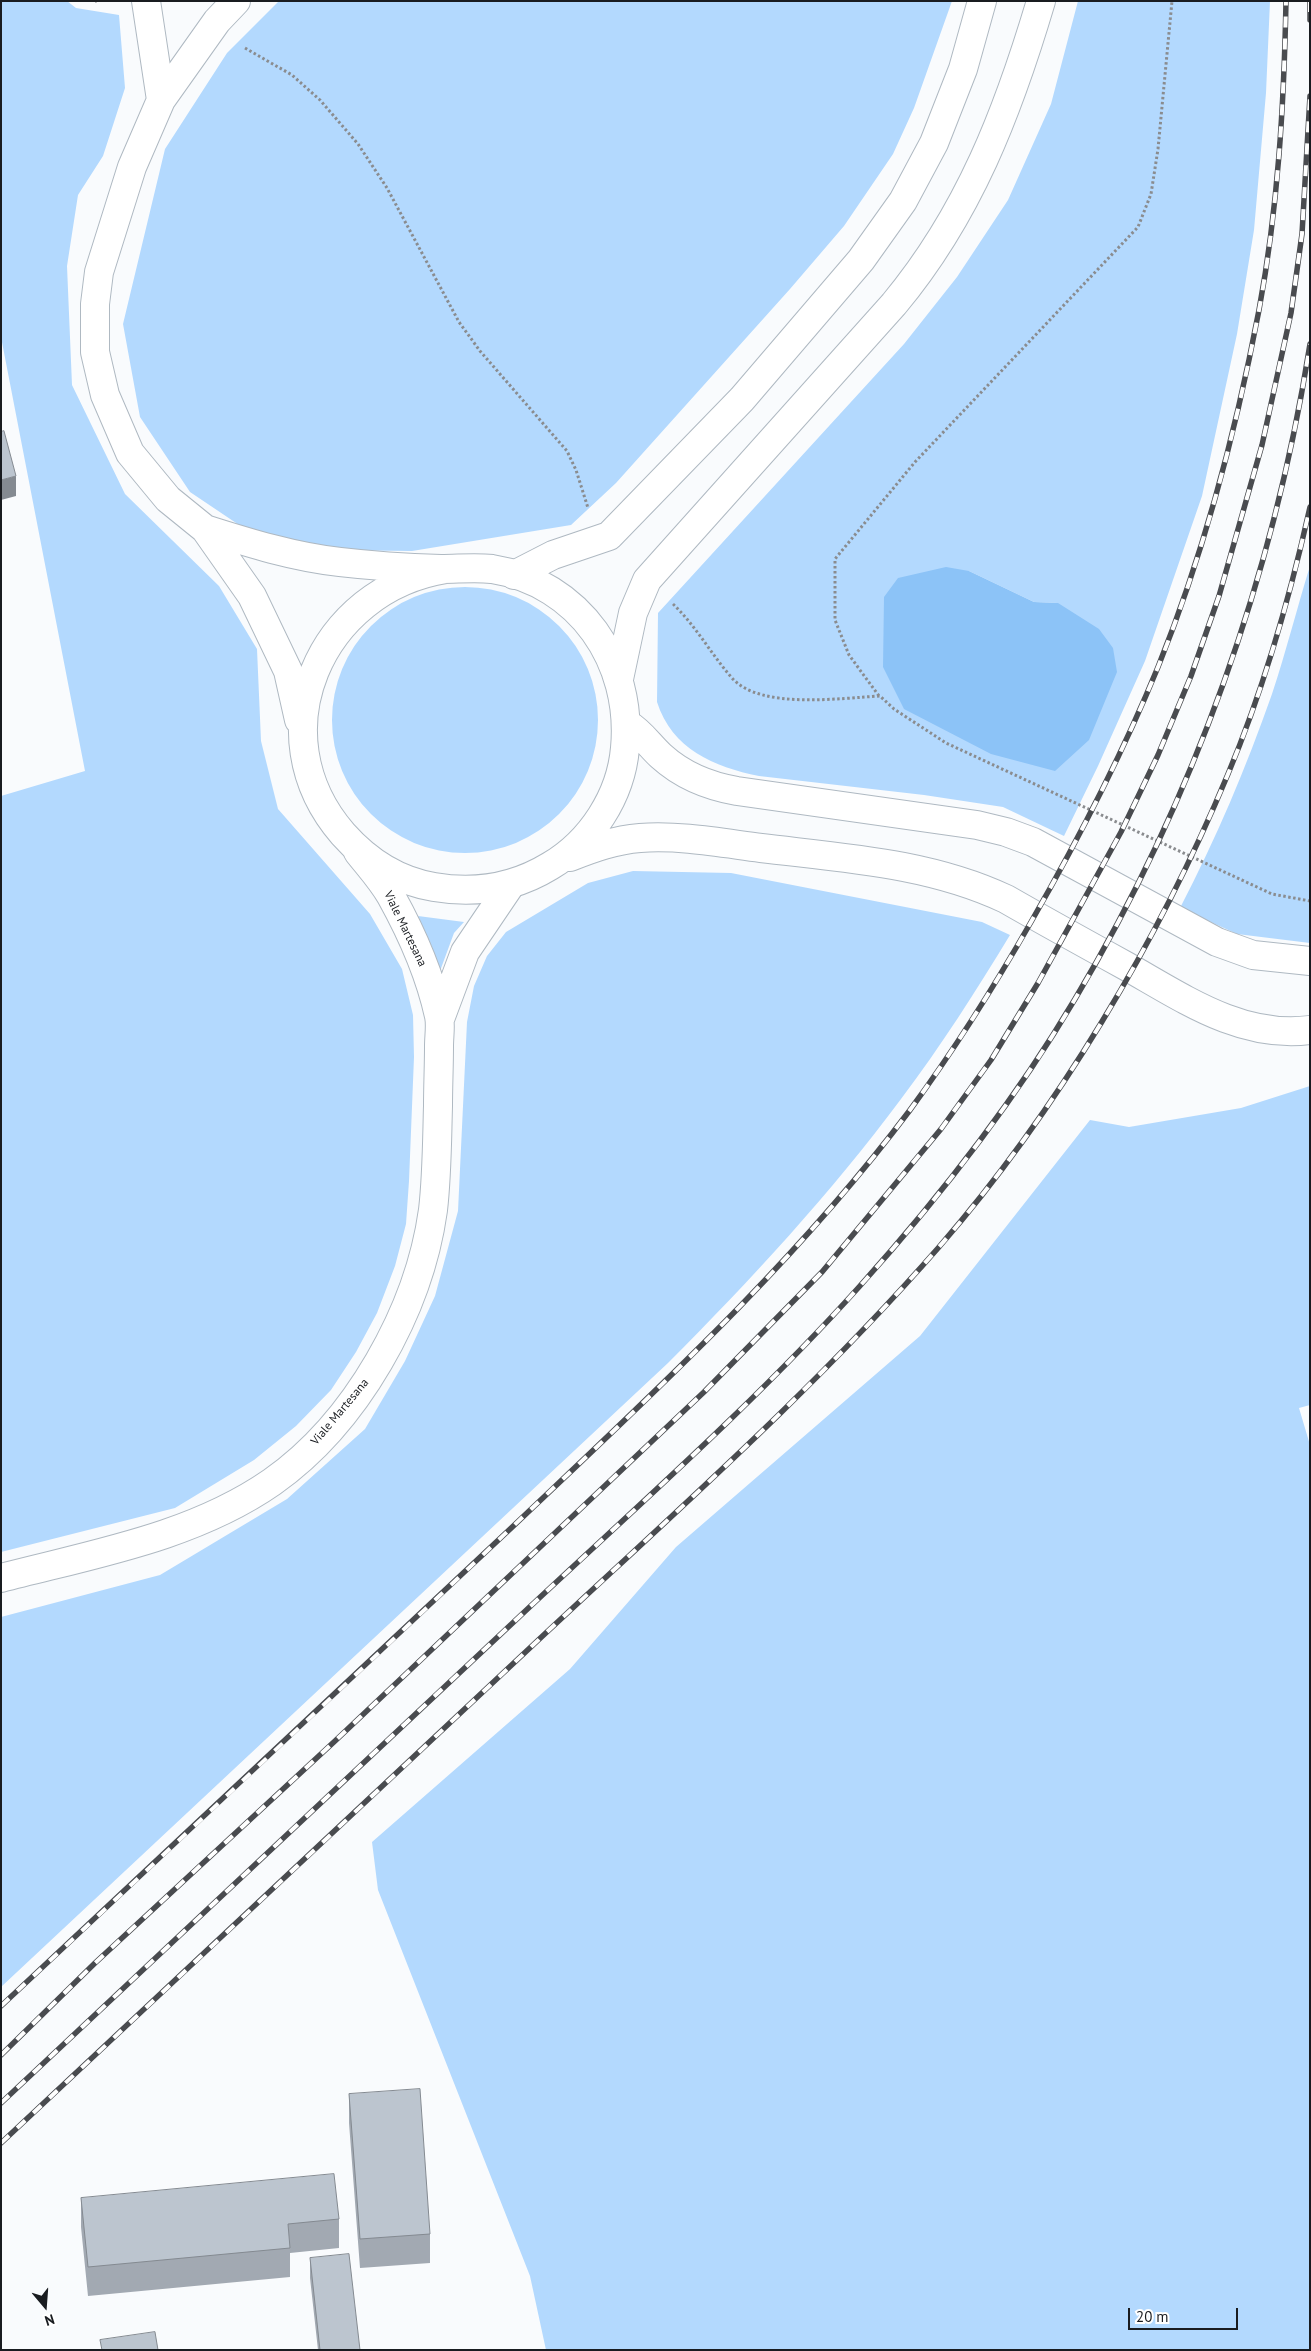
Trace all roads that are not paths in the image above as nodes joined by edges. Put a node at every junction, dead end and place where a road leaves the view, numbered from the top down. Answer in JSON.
{"nodes":[{"id":1,"x":146,"y":1,"type":"edge"},
{"id":2,"x":236,"y":1,"type":"edge"},
{"id":3,"x":982,"y":1,"type":"edge"},
{"id":4,"x":1041,"y":1,"type":"edge"},
{"id":5,"x":162,"y":100,"type":"junction"},
{"id":6,"x":205,"y":529,"type":"junction"},
{"id":7,"x":446,"y":569,"type":"junction"},
{"id":8,"x":514,"y":575,"type":"junction"},
{"id":9,"x":619,"y":678,"type":"junction"},
{"id":10,"x":627,"y":724,"type":"junction"},
{"id":11,"x":304,"y":738,"type":"junction"},
{"id":12,"x":354,"y":847,"type":"junction"},
{"id":13,"x":553,"y":864,"type":"junction"},
{"id":14,"x":511,"y":884,"type":"junction"},
{"id":15,"x":1310,"y":961,"type":"edge"},
{"id":16,"x":440,"y":1019,"type":"junction"},
{"id":17,"x":1310,"y":1030,"type":"edge"},
{"id":18,"x":1,"y":1578,"type":"edge"}],
"edges":[{"from":1,"to":5,"type":"main road"},
{"from":2,"to":5,"type":"main road"},
{"from":3,"to":8,"type":"main road"},
{"from":4,"to":9,"type":"main road"},
{"from":5,"to":6,"type":"main road"},
{"from":6,"to":7,"type":"main road"},
{"from":6,"to":11,"type":"main road"},
{"from":7,"to":8,"type":"main road"},
{"from":7,"to":11,"type":"main road"},
{"from":8,"to":9,"type":"main road"},
{"from":9,"to":10,"type":"main road"},
{"from":10,"to":13,"type":"main road"},
{"from":10,"to":15,"type":"main road"},
{"from":11,"to":12,"type":"main road"},
{"from":12,"to":14,"type":"main road"},
{"from":12,"to":16,"type":"main road","name":"Viale Martesana"},
{"from":13,"to":14,"type":"main road"},
{"from":13,"to":17,"type":"main road"},
{"from":14,"to":16,"type":"main road","name":"Viale Martesana"},
{"from":16,"to":18,"type":"main road","name":"Viale Martesana"}]}
